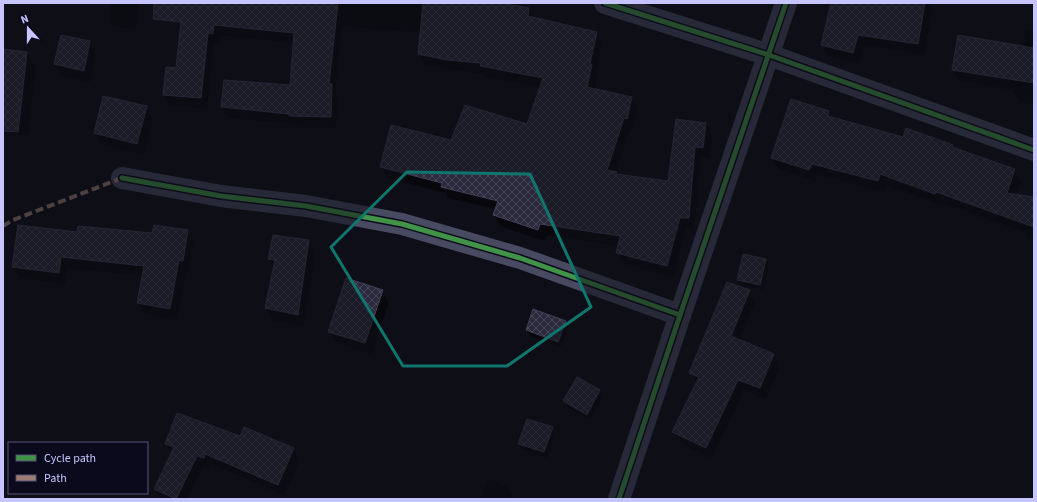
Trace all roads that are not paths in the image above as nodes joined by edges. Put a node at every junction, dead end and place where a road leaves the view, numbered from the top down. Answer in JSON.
{"nodes":[{"id":1,"x":605,"y":3,"type":"edge"},
{"id":2,"x":786,"y":3,"type":"edge"},
{"id":3,"x":769,"y":55,"type":"junction"},
{"id":4,"x":1034,"y":150,"type":"edge"},
{"id":5,"x":122,"y":178,"type":"dead end"},
{"id":6,"x":680,"y":315,"type":"junction"},
{"id":7,"x":619,"y":499,"type":"edge"}],
"edges":[{"from":1,"to":3,"type":"street"},
{"from":2,"to":3,"type":"street"},
{"from":3,"to":4,"type":"street"},
{"from":3,"to":6,"type":"street"},
{"from":5,"to":6,"type":"street"},
{"from":6,"to":7,"type":"street"}]}
